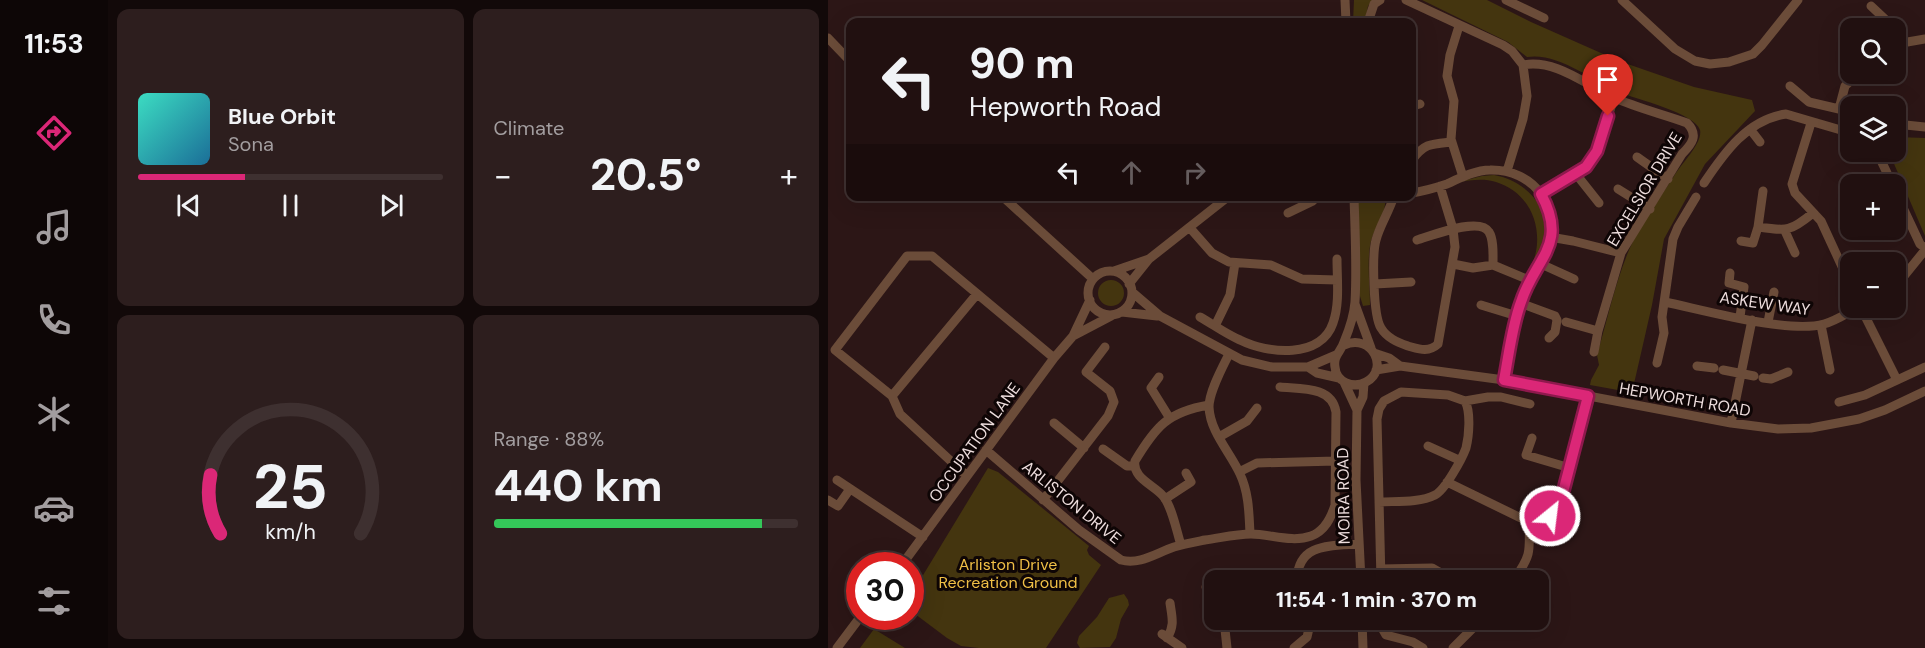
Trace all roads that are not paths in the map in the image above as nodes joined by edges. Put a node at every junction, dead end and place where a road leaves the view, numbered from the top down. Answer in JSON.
{"nodes":[{"id":1,"x":1345,"y":0,"type":"edge"},
{"id":2,"x":1380,"y":0,"type":"edge"},
{"id":3,"x":1406,"y":0,"type":"edge"},
{"id":4,"x":1507,"y":0,"type":"edge"},
{"id":5,"x":1623,"y":0,"type":"edge"},
{"id":6,"x":1798,"y":0,"type":"edge"},
{"id":7,"x":1871,"y":6,"type":"dead end"},
{"id":8,"x":1346,"y":18,"type":"edge"},
{"id":9,"x":1369,"y":18,"type":"edge"},
{"id":10,"x":1544,"y":18,"type":"dead end"},
{"id":11,"x":1884,"y":18,"type":"edge"},
{"id":12,"x":1459,"y":26,"type":"junction"},
{"id":13,"x":828,"y":38,"type":"edge"},
{"id":14,"x":1925,"y":39,"type":"edge"},
{"id":15,"x":1906,"y":42,"type":"edge"},
{"id":16,"x":846,"y":57,"type":"edge"},
{"id":17,"x":1523,"y":65,"type":"junction"},
{"id":18,"x":1847,"y":84,"type":"edge"},
{"id":19,"x":1790,"y":86,"type":"dead end"},
{"id":20,"x":1614,"y":98,"type":"junction"},
{"id":21,"x":1839,"y":109,"type":"joint"},
{"id":22,"x":1811,"y":123,"type":"junction"},
{"id":23,"x":1906,"y":125,"type":"edge"},
{"id":24,"x":1925,"y":127,"type":"edge"},
{"id":25,"x":1750,"y":129,"type":"junction"},
{"id":26,"x":1840,"y":131,"type":"edge"},
{"id":27,"x":1452,"y":142,"type":"junction"},
{"id":28,"x":1760,"y":142,"type":"dead end"},
{"id":29,"x":1416,"y":155,"type":"edge"},
{"id":30,"x":1637,"y":157,"type":"dead end"},
{"id":31,"x":1882,"y":162,"type":"edge"},
{"id":32,"x":1508,"y":171,"type":"junction"},
{"id":33,"x":1887,"y":173,"type":"dead end"},
{"id":34,"x":1576,"y":174,"type":"junction"},
{"id":35,"x":1463,"y":177,"type":"junction"},
{"id":36,"x":1668,"y":179,"type":"junction"},
{"id":37,"x":1704,"y":183,"type":"dead end"},
{"id":38,"x":1440,"y":186,"type":"junction"},
{"id":39,"x":1618,"y":189,"type":"dead end"},
{"id":40,"x":1763,"y":191,"type":"dead end"},
{"id":41,"x":1416,"y":192,"type":"edge"},
{"id":42,"x":1541,"y":194,"type":"junction"},
{"id":43,"x":1696,"y":197,"type":"dead end"},
{"id":44,"x":1007,"y":201,"type":"edge"},
{"id":45,"x":1223,"y":201,"type":"edge"},
{"id":46,"x":1313,"y":201,"type":"edge"},
{"id":47,"x":1354,"y":201,"type":"edge"},
{"id":48,"x":1392,"y":201,"type":"edge"},
{"id":49,"x":1599,"y":203,"type":"dead end"},
{"id":50,"x":1650,"y":208,"type":"junction"},
{"id":51,"x":1288,"y":213,"type":"dead end"},
{"id":52,"x":1813,"y":213,"type":"junction"},
{"id":53,"x":1906,"y":214,"type":"edge"},
{"id":54,"x":1758,"y":227,"type":"junction"},
{"id":55,"x":1190,"y":228,"type":"junction"},
{"id":56,"x":1454,"y":230,"type":"junction"},
{"id":57,"x":1785,"y":231,"type":"junction"},
{"id":58,"x":1550,"y":237,"type":"junction"},
{"id":59,"x":1417,"y":240,"type":"dead end"},
{"id":60,"x":1741,"y":241,"type":"dead end"},
{"id":61,"x":1925,"y":249,"type":"edge"},
{"id":62,"x":1621,"y":253,"type":"junction"},
{"id":63,"x":1795,"y":253,"type":"dead end"},
{"id":64,"x":1149,"y":259,"type":"junction"},
{"id":65,"x":1337,"y":259,"type":"dead end"},
{"id":66,"x":1922,"y":261,"type":"edge"},
{"id":67,"x":1840,"y":262,"type":"edge"},
{"id":68,"x":1235,"y":263,"type":"junction"},
{"id":69,"x":1454,"y":264,"type":"junction"},
{"id":70,"x":1542,"y":264,"type":"junction"},
{"id":71,"x":1493,"y":265,"type":"junction"},
{"id":72,"x":1114,"y":271,"type":"junction"},
{"id":73,"x":1730,"y":273,"type":"dead end"},
{"id":74,"x":1906,"y":276,"type":"edge"},
{"id":75,"x":1093,"y":279,"type":"junction"},
{"id":76,"x":1574,"y":279,"type":"dead end"},
{"id":77,"x":1336,"y":280,"type":"junction"},
{"id":78,"x":1529,"y":280,"type":"junction"},
{"id":79,"x":1411,"y":282,"type":"dead end"},
{"id":80,"x":1375,"y":284,"type":"junction"},
{"id":81,"x":1130,"y":288,"type":"junction"},
{"id":82,"x":1773,"y":292,"type":"dead end"},
{"id":83,"x":977,"y":294,"type":"junction"},
{"id":84,"x":1090,"y":300,"type":"junction"},
{"id":85,"x":1665,"y":302,"type":"junction"},
{"id":86,"x":1520,"y":303,"type":"junction"},
{"id":87,"x":1354,"y":304,"type":"junction"},
{"id":88,"x":1481,"y":305,"type":"dead end"},
{"id":89,"x":1117,"y":314,"type":"junction"},
{"id":90,"x":1160,"y":316,"type":"junction"},
{"id":91,"x":1517,"y":316,"type":"junction"},
{"id":92,"x":1840,"y":316,"type":"edge"},
{"id":93,"x":1200,"y":317,"type":"dead end"},
{"id":94,"x":1740,"y":317,"type":"junction"},
{"id":95,"x":1864,"y":318,"type":"edge"},
{"id":96,"x":1752,"y":320,"type":"junction"},
{"id":97,"x":1566,"y":322,"type":"dead end"},
{"id":98,"x":1768,"y":322,"type":"junction"},
{"id":99,"x":1821,"y":325,"type":"junction"},
{"id":100,"x":1215,"y":326,"type":"junction"},
{"id":101,"x":1598,"y":330,"type":"junction"},
{"id":102,"x":1073,"y":336,"type":"junction"},
{"id":103,"x":1549,"y":338,"type":"dead end"},
{"id":104,"x":1344,"y":345,"type":"junction"},
{"id":105,"x":1105,"y":347,"type":"dead end"},
{"id":106,"x":1373,"y":351,"type":"junction"},
{"id":107,"x":1594,"y":352,"type":"dead end"},
{"id":108,"x":1229,"y":354,"type":"junction"},
{"id":109,"x":1336,"y":355,"type":"junction"},
{"id":110,"x":1054,"y":358,"type":"junction"},
{"id":111,"x":1657,"y":363,"type":"dead end"},
{"id":112,"x":1400,"y":366,"type":"junction"},
{"id":113,"x":1696,"y":366,"type":"dead end"},
{"id":114,"x":1925,"y":367,"type":"edge"},
{"id":115,"x":1308,"y":368,"type":"junction"},
{"id":116,"x":1376,"y":370,"type":"junction"},
{"id":117,"x":1830,"y":370,"type":"dead end"},
{"id":118,"x":1788,"y":372,"type":"dead end"},
{"id":119,"x":1742,"y":373,"type":"junction"},
{"id":120,"x":1159,"y":377,"type":"dead end"},
{"id":121,"x":1341,"y":380,"type":"junction"},
{"id":122,"x":1504,"y":380,"type":"junction"},
{"id":123,"x":1897,"y":380,"type":"junction"},
{"id":124,"x":1364,"y":383,"type":"junction"},
{"id":125,"x":1280,"y":387,"type":"dead end"},
{"id":126,"x":1925,"y":391,"type":"edge"},
{"id":127,"x":1588,"y":396,"type":"junction"},
{"id":128,"x":894,"y":399,"type":"junction"},
{"id":129,"x":1465,"y":401,"type":"junction"},
{"id":130,"x":907,"y":402,"type":"dead end"},
{"id":131,"x":1839,"y":402,"type":"dead end"},
{"id":132,"x":1530,"y":404,"type":"dead end"},
{"id":133,"x":1209,"y":405,"type":"junction"},
{"id":134,"x":1257,"y":408,"type":"dead end"},
{"id":135,"x":1357,"y":410,"type":"junction"},
{"id":136,"x":1169,"y":417,"type":"junction"},
{"id":137,"x":1054,"y":423,"type":"dead end"},
{"id":138,"x":1731,"y":423,"type":"junction"},
{"id":139,"x":1219,"y":437,"type":"junction"},
{"id":140,"x":1532,"y":438,"type":"dead end"},
{"id":141,"x":1428,"y":446,"type":"dead end"},
{"id":142,"x":1084,"y":448,"type":"junction"},
{"id":143,"x":1103,"y":449,"type":"dead end"},
{"id":144,"x":986,"y":450,"type":"junction"},
{"id":145,"x":1459,"y":460,"type":"junction"},
{"id":146,"x":1336,"y":461,"type":"junction"},
{"id":147,"x":1134,"y":466,"type":"junction"},
{"id":148,"x":1570,"y":468,"type":"junction"},
{"id":149,"x":1239,"y":472,"type":"junction"},
{"id":150,"x":1186,"y":473,"type":"dead end"},
{"id":151,"x":967,"y":476,"type":"junction"},
{"id":152,"x":837,"y":480,"type":"dead end"},
{"id":153,"x":1447,"y":482,"type":"junction"},
{"id":154,"x":850,"y":489,"type":"junction"},
{"id":155,"x":1166,"y":499,"type":"junction"},
{"id":156,"x":828,"y":500,"type":"edge"},
{"id":157,"x":1043,"y":500,"type":"junction"},
{"id":158,"x":1379,"y":502,"type":"junction"},
{"id":159,"x":1529,"y":522,"type":"junction"},
{"id":160,"x":1250,"y":534,"type":"junction"},
{"id":161,"x":923,"y":537,"type":"junction"},
{"id":162,"x":1359,"y":544,"type":"junction"},
{"id":163,"x":1181,"y":546,"type":"junction"},
{"id":164,"x":912,"y":552,"type":"edge"},
{"id":165,"x":1381,"y":569,"type":"joint"},
{"id":166,"x":1299,"y":570,"type":"edge"},
{"id":167,"x":1360,"y":570,"type":"edge"},
{"id":168,"x":1436,"y":570,"type":"edge"},
{"id":169,"x":1521,"y":570,"type":"edge"},
{"id":170,"x":1170,"y":603,"type":"dead end"},
{"id":171,"x":850,"y":630,"type":"edge"},
{"id":172,"x":1225,"y":630,"type":"edge"},
{"id":173,"x":1309,"y":630,"type":"edge"},
{"id":174,"x":1362,"y":630,"type":"edge"},
{"id":175,"x":1383,"y":630,"type":"edge"},
{"id":176,"x":1471,"y":630,"type":"edge"},
{"id":177,"x":837,"y":648,"type":"edge"},
{"id":178,"x":1182,"y":648,"type":"edge"},
{"id":179,"x":1227,"y":648,"type":"edge"},
{"id":180,"x":1294,"y":648,"type":"edge"},
{"id":181,"x":1363,"y":648,"type":"edge"},
{"id":182,"x":1423,"y":648,"type":"edge"},
{"id":183,"x":1453,"y":648,"type":"edge"}],
"edges":[{"from":1,"to":8,"type":"street"},
{"from":2,"to":9,"type":"street"},
{"from":3,"to":12,"type":"street"},
{"from":4,"to":10,"type":"street"},
{"from":5,"to":6,"type":"street"},
{"from":7,"to":11,"type":"street"},
{"from":12,"to":17,"type":"street"},
{"from":12,"to":27,"type":"street"},
{"from":13,"to":16,"type":"street"},
{"from":14,"to":15,"type":"street"},
{"from":17,"to":20,"type":"street","name":"EXCELSIOR DRIVE"},
{"from":17,"to":32,"type":"street"},
{"from":18,"to":21,"type":"street"},
{"from":19,"to":21,"type":"street"},
{"from":20,"to":34,"type":"street"},
{"from":20,"to":36,"type":"street","name":"EXCELSIOR DRIVE"},
{"from":22,"to":25,"type":"street"},
{"from":22,"to":26,"type":"street"},
{"from":22,"to":52,"type":"street"},
{"from":23,"to":24,"type":"street"},
{"from":25,"to":28,"type":"street"},
{"from":25,"to":37,"type":"street"},
{"from":27,"to":29,"type":"street"},
{"from":27,"to":35,"type":"street"},
{"from":30,"to":36,"type":"street"},
{"from":31,"to":33,"type":"street"},
{"from":32,"to":35,"type":"street"},
{"from":32,"to":42,"type":"street"},
{"from":34,"to":42,"type":"street"},
{"from":34,"to":49,"type":"street"},
{"from":35,"to":38,"type":"street"},
{"from":36,"to":50,"type":"street","name":"EXCELSIOR DRIVE"},
{"from":38,"to":41,"type":"street"},
{"from":38,"to":56,"type":"street"},
{"from":39,"to":50,"type":"street"},
{"from":40,"to":54,"type":"street"},
{"from":42,"to":58,"type":"street"},
{"from":43,"to":85,"type":"street"},
{"from":44,"to":75,"type":"street"},
{"from":45,"to":55,"type":"street"},
{"from":46,"to":51,"type":"street"},
{"from":47,"to":87,"type":"street"},
{"from":48,"to":80,"type":"street"},
{"from":50,"to":62,"type":"street","name":"EXCELSIOR DRIVE"},
{"from":52,"to":57,"type":"street"},
{"from":52,"to":67,"type":"street"},
{"from":53,"to":61,"type":"street"},
{"from":54,"to":57,"type":"street"},
{"from":54,"to":60,"type":"street"},
{"from":55,"to":64,"type":"street"},
{"from":55,"to":68,"type":"street"},
{"from":56,"to":59,"type":"street"},
{"from":56,"to":69,"type":"street"},
{"from":56,"to":71,"type":"street"},
{"from":57,"to":63,"type":"street"},
{"from":58,"to":62,"type":"street"},
{"from":58,"to":70,"type":"street"},
{"from":61,"to":66,"type":"street"},
{"from":62,"to":101,"type":"street","name":"EXCELSIOR DRIVE"},
{"from":64,"to":72,"type":"street"},
{"from":64,"to":81,"type":"street"},
{"from":65,"to":77,"type":"street"},
{"from":66,"to":74,"type":"street"},
{"from":68,"to":77,"type":"street"},
{"from":68,"to":100,"type":"street"},
{"from":69,"to":71,"type":"street"},
{"from":69,"to":80,"type":"street"},
{"from":70,"to":76,"type":"street"},
{"from":70,"to":78,"type":"street"},
{"from":71,"to":78,"type":"street"},
{"from":72,"to":75,"type":"street"},
{"from":72,"to":81,"type":"street"},
{"from":73,"to":94,"type":"street"},
{"from":75,"to":84,"type":"street"},
{"from":77,"to":100,"type":"street"},
{"from":78,"to":86,"type":"street"},
{"from":79,"to":80,"type":"street"},
{"from":81,"to":89,"type":"street"},
{"from":81,"to":90,"type":"street"},
{"from":82,"to":98,"type":"street"},
{"from":83,"to":110,"type":"street"},
{"from":83,"to":128,"type":"street"},
{"from":83,"to":128,"type":"street"},
{"from":84,"to":89,"type":"street"},
{"from":84,"to":102,"type":"street","name":"OCCUPATION LANE"},
{"from":85,"to":94,"type":"street","name":"ASKEW WAY"},
{"from":85,"to":111,"type":"street"},
{"from":86,"to":91,"type":"street"},
{"from":86,"to":103,"type":"street"},
{"from":87,"to":104,"type":"street"},
{"from":87,"to":106,"type":"street"},
{"from":88,"to":91,"type":"street"},
{"from":89,"to":90,"type":"street"},
{"from":89,"to":102,"type":"street","name":"OCCUPATION LANE"},
{"from":90,"to":108,"type":"street"},
{"from":91,"to":122,"type":"street"},
{"from":92,"to":99,"type":"street","name":"ASKEW WAY"},
{"from":93,"to":100,"type":"street"},
{"from":94,"to":96,"type":"street","name":"ASKEW WAY"},
{"from":95,"to":123,"type":"street"},
{"from":96,"to":98,"type":"street","name":"ASKEW WAY"},
{"from":96,"to":119,"type":"street"},
{"from":97,"to":101,"type":"street"},
{"from":98,"to":99,"type":"street","name":"ASKEW WAY"},
{"from":99,"to":117,"type":"street"},
{"from":101,"to":107,"type":"street","name":"EXCELSIOR DRIVE"},
{"from":102,"to":110,"type":"street","name":"OCCUPATION LANE"},
{"from":104,"to":106,"type":"street"},
{"from":104,"to":109,"type":"street"},
{"from":105,"to":142,"type":"street"},
{"from":106,"to":112,"type":"street","name":"HEPWORTH ROAD"},
{"from":106,"to":116,"type":"street"},
{"from":108,"to":115,"type":"street"},
{"from":108,"to":133,"type":"street"},
{"from":109,"to":115,"type":"street"},
{"from":109,"to":121,"type":"street"},
{"from":110,"to":144,"type":"street","name":"OCCUPATION LANE"},
{"from":112,"to":116,"type":"street","name":"HEPWORTH ROAD"},
{"from":112,"to":122,"type":"street","name":"HEPWORTH ROAD"},
{"from":113,"to":119,"type":"street"},
{"from":114,"to":123,"type":"street"},
{"from":115,"to":121,"type":"street"},
{"from":116,"to":124,"type":"street"},
{"from":118,"to":119,"type":"street"},
{"from":119,"to":138,"type":"street"},
{"from":120,"to":136,"type":"street"},
{"from":121,"to":124,"type":"street"},
{"from":121,"to":135,"type":"street","name":"MOIRA ROAD"},
{"from":122,"to":127,"type":"street","name":"HEPWORTH ROAD"},
{"from":123,"to":131,"type":"street"},
{"from":124,"to":135,"type":"street","name":"MOIRA ROAD"},
{"from":125,"to":146,"type":"street","name":"ARLISTON DRIVE"},
{"from":126,"to":138,"type":"street","name":"HEPWORTH ROAD"},
{"from":127,"to":138,"type":"street","name":"HEPWORTH ROAD"},
{"from":127,"to":148,"type":"street"},
{"from":128,"to":130,"type":"street"},
{"from":128,"to":151,"type":"street"},
{"from":129,"to":132,"type":"street"},
{"from":129,"to":145,"type":"street"},
{"from":129,"to":158,"type":"street"},
{"from":133,"to":136,"type":"street"},
{"from":133,"to":139,"type":"street"},
{"from":134,"to":139,"type":"street"},
{"from":135,"to":162,"type":"street","name":"MOIRA ROAD"},
{"from":136,"to":147,"type":"street"},
{"from":137,"to":142,"type":"street"},
{"from":139,"to":149,"type":"street"},
{"from":140,"to":148,"type":"street"},
{"from":141,"to":145,"type":"street"},
{"from":142,"to":157,"type":"street"},
{"from":143,"to":147,"type":"street"},
{"from":144,"to":151,"type":"street","name":"OCCUPATION LANE"},
{"from":144,"to":157,"type":"street","name":"ARLISTON DRIVE"},
{"from":145,"to":153,"type":"street"},
{"from":146,"to":149,"type":"street"},
{"from":146,"to":160,"type":"street","name":"ARLISTON DRIVE"},
{"from":147,"to":155,"type":"street"},
{"from":148,"to":159,"type":"street"},
{"from":149,"to":160,"type":"street"},
{"from":150,"to":155,"type":"street"},
{"from":151,"to":161,"type":"street","name":"OCCUPATION LANE"},
{"from":152,"to":154,"type":"street"},
{"from":153,"to":158,"type":"street"},
{"from":153,"to":159,"type":"street"},
{"from":154,"to":156,"type":"street"},
{"from":154,"to":161,"type":"street"},
{"from":155,"to":163,"type":"street"},
{"from":157,"to":163,"type":"street","name":"ARLISTON DRIVE"},
{"from":158,"to":165,"type":"street"},
{"from":159,"to":169,"type":"street"},
{"from":160,"to":163,"type":"street","name":"ARLISTON DRIVE"},
{"from":161,"to":164,"type":"street","name":"OCCUPATION LANE"},
{"from":162,"to":166,"type":"street"},
{"from":162,"to":167,"type":"street","name":"MOIRA ROAD"},
{"from":165,"to":168,"type":"street"},
{"from":170,"to":178,"type":"street"},
{"from":171,"to":177,"type":"street"},
{"from":172,"to":179,"type":"street"},
{"from":173,"to":180,"type":"street"},
{"from":174,"to":181,"type":"street"},
{"from":175,"to":182,"type":"street"},
{"from":176,"to":183,"type":"street"}]}
